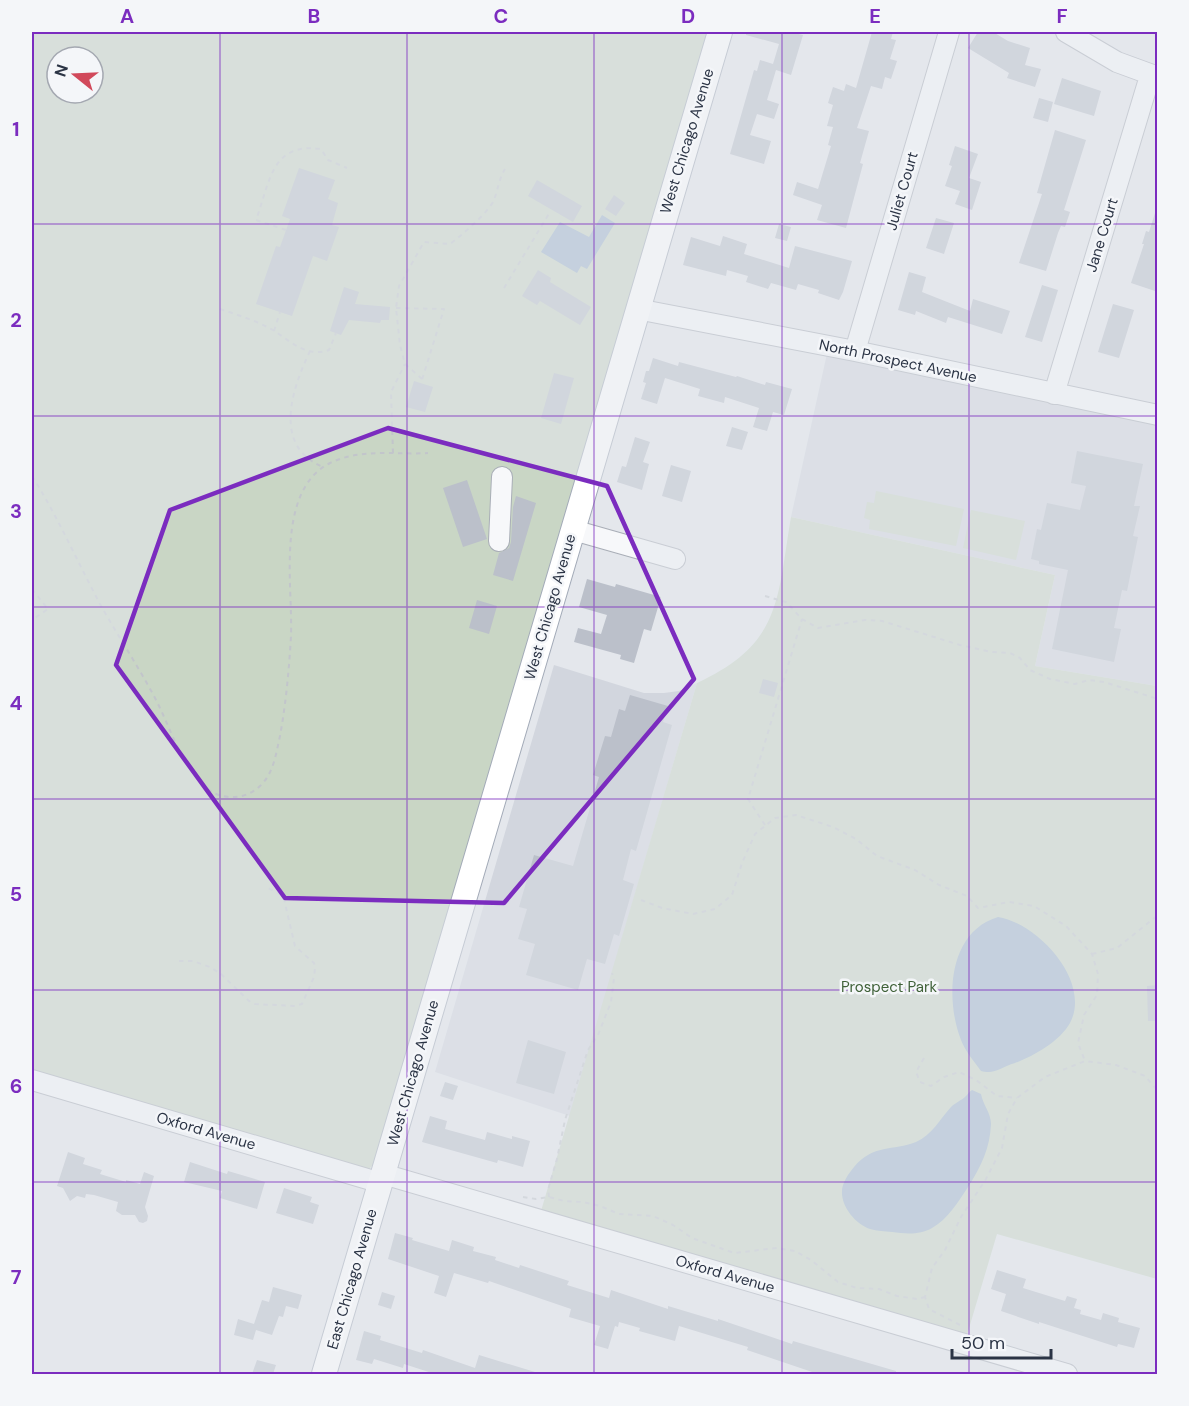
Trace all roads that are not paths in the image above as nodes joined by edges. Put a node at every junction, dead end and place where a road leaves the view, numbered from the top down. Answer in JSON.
{"nodes":[{"id":1,"x":720,"y":32,"type":"edge"},
{"id":2,"x":949,"y":32,"type":"edge"},
{"id":3,"x":1066,"y":32,"type":"edge"},
{"id":4,"x":1154,"y":76,"type":"edge"},
{"id":5,"x":638,"y":309,"type":"junction"},
{"id":6,"x":855,"y":351,"type":"junction"},
{"id":7,"x":1054,"y":394,"type":"junction"},
{"id":8,"x":1158,"y":415,"type":"edge"},
{"id":9,"x":502,"y":477,"type":"dead end"},
{"id":10,"x":573,"y":530,"type":"junction"},
{"id":11,"x":499,"y":541,"type":"dead end"},
{"id":12,"x":675,"y":559,"type":"dead end"},
{"id":13,"x":32,"y":1080,"type":"edge"},
{"id":14,"x":382,"y":1178,"type":"junction"},
{"id":15,"x":324,"y":1374,"type":"edge"},
{"id":16,"x":1067,"y":1374,"type":"edge"}],
"edges":[{"from":1,"to":5,"type":"main road","name":"West Chicago Avenue"},
{"from":2,"to":6,"type":"street","name":"Juliet Court"},
{"from":3,"to":4,"type":"street"},
{"from":4,"to":7,"type":"street","name":"Jane Court"},
{"from":5,"to":6,"type":"street","name":"North Prospect Avenue"},
{"from":5,"to":10,"type":"main road","name":"West Chicago Avenue"},
{"from":6,"to":7,"type":"street","name":"North Prospect Avenue"},
{"from":7,"to":8,"type":"street","name":"North Prospect Avenue"},
{"from":9,"to":11,"type":"street"},
{"from":10,"to":12,"type":"street"},
{"from":10,"to":14,"type":"main road","name":"West Chicago Avenue"},
{"from":13,"to":14,"type":"street","name":"Oxford Avenue"},
{"from":14,"to":15,"type":"main road","name":"East Chicago Avenue"},
{"from":14,"to":16,"type":"street","name":"Oxford Avenue"}]}
